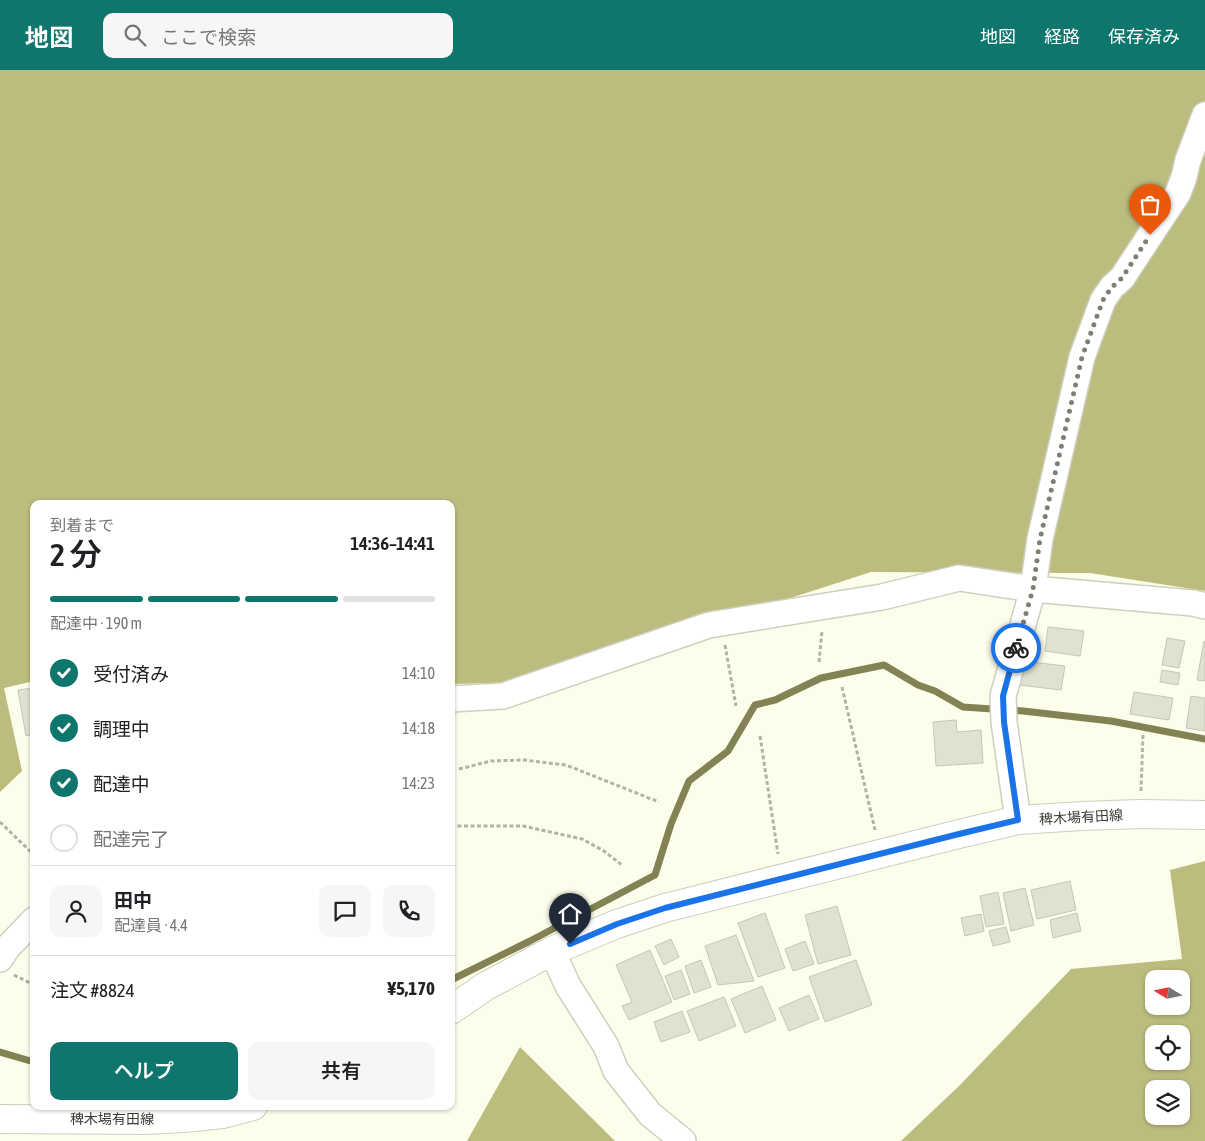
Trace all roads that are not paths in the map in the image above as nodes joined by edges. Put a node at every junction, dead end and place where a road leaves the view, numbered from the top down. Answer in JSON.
{"nodes":[{"id":1,"x":1205,"y":115,"type":"edge"},
{"id":2,"x":1033,"y":589,"type":"junction"},
{"id":3,"x":1205,"y":606,"type":"edge"},
{"id":4,"x":455,"y":698,"type":"edge"},
{"id":5,"x":1205,"y":815,"type":"edge"},
{"id":6,"x":1018,"y":820,"type":"junction"},
{"id":7,"x":30,"y":924,"type":"edge"},
{"id":8,"x":552,"y":952,"type":"junction"},
{"id":9,"x":4,"y":966,"type":"edge"},
{"id":10,"x":455,"y":1007,"type":"edge"},
{"id":11,"x":238,"y":1110,"type":"edge"},
{"id":12,"x":0,"y":1119,"type":"edge"},
{"id":13,"x":683,"y":1141,"type":"edge"}],
"edges":[{"from":1,"to":2,"type":"street"},
{"from":2,"to":3,"type":"street"},
{"from":2,"to":4,"type":"street"},
{"from":2,"to":6,"type":"street"},
{"from":5,"to":6,"type":"main road","name":"稗木場有田線"},
{"from":6,"to":8,"type":"main road","name":"稗木場有田線"},
{"from":7,"to":9,"type":"street"},
{"from":8,"to":10,"type":"main road","name":"稗木場有田線"},
{"from":8,"to":13,"type":"street"},
{"from":11,"to":12,"type":"main road","name":"稗木場有田線"}]}
